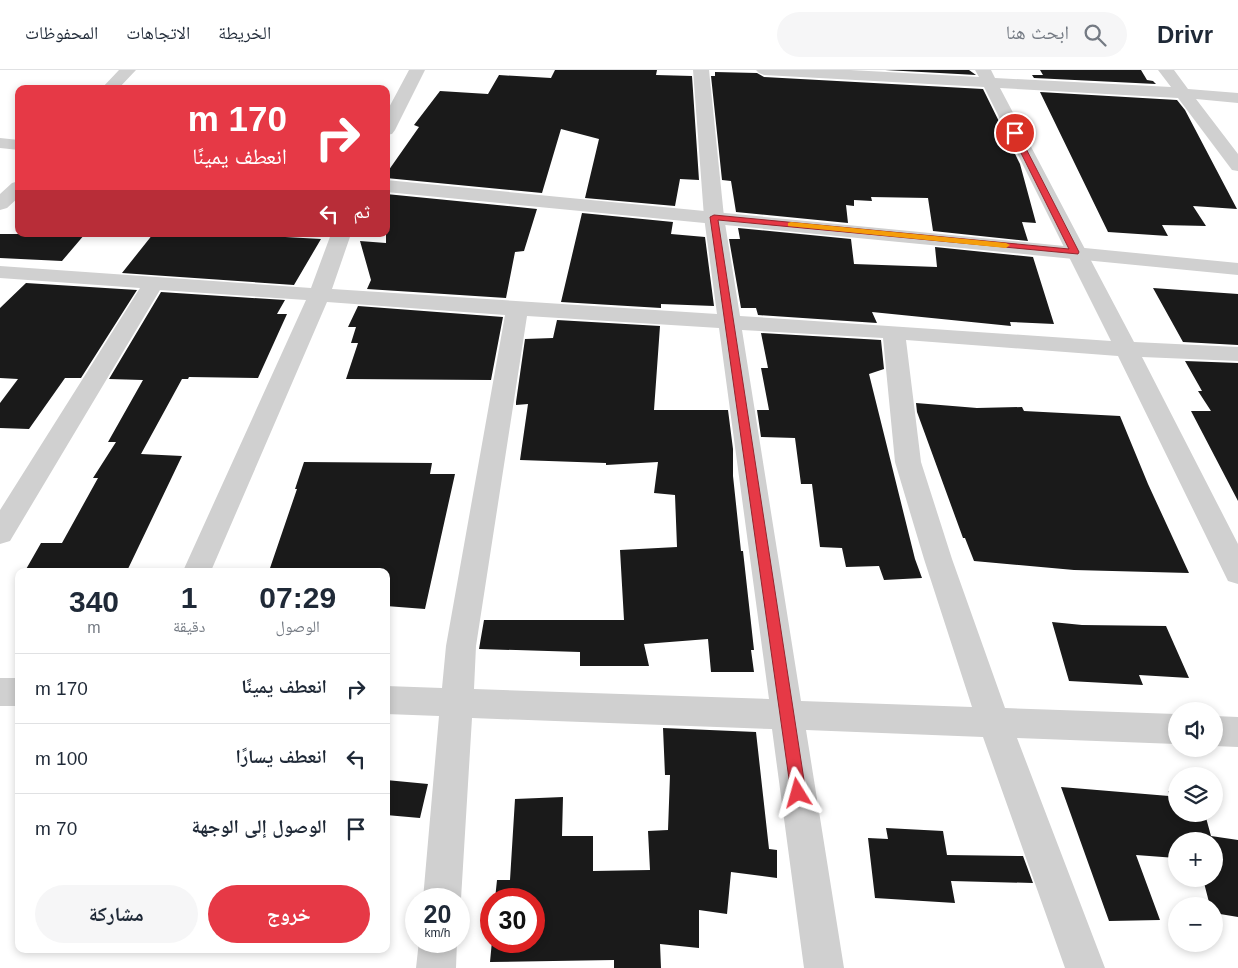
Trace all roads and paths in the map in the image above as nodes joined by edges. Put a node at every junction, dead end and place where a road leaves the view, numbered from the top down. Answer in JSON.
{"nodes":[{"id":1,"x":128,"y":70,"type":"edge"},
{"id":2,"x":417,"y":70,"type":"edge"},
{"id":3,"x":701,"y":70,"type":"edge"},
{"id":4,"x":764,"y":70,"type":"edge"},
{"id":5,"x":1166,"y":70,"type":"edge"},
{"id":6,"x":986,"y":76,"type":"edge"},
{"id":7,"x":113,"y":85,"type":"edge"},
{"id":8,"x":1183,"y":93,"type":"junction"},
{"id":9,"x":1238,"y":98,"type":"edge"},
{"id":10,"x":390,"y":122,"type":"edge"},
{"id":11,"x":0,"y":143,"type":"edge"},
{"id":12,"x":15,"y":145,"type":"edge"},
{"id":13,"x":1238,"y":166,"type":"edge"},
{"id":14,"x":390,"y":186,"type":"edge"},
{"id":15,"x":15,"y":191,"type":"edge"},
{"id":16,"x":0,"y":204,"type":"edge"},
{"id":17,"x":714,"y":217,"type":"junction"},
{"id":18,"x":340,"y":237,"type":"edge"},
{"id":19,"x":1075,"y":252,"type":"junction"},
{"id":20,"x":1238,"y":269,"type":"edge"},
{"id":21,"x":0,"y":272,"type":"edge"},
{"id":22,"x":154,"y":283,"type":"junction"},
{"id":23,"x":320,"y":294,"type":"junction"},
{"id":24,"x":517,"y":309,"type":"junction"},
{"id":25,"x":730,"y":322,"type":"junction"},
{"id":26,"x":894,"y":332,"type":"junction"},
{"id":27,"x":1128,"y":349,"type":"junction"},
{"id":28,"x":1238,"y":354,"type":"edge"},
{"id":29,"x":0,"y":534,"type":"edge"},
{"id":30,"x":199,"y":568,"type":"edge"},
{"id":31,"x":1238,"y":573,"type":"edge"},
{"id":32,"x":0,"y":692,"type":"edge"},
{"id":33,"x":15,"y":692,"type":"edge"},
{"id":34,"x":390,"y":700,"type":"edge"},
{"id":35,"x":456,"y":702,"type":"junction"},
{"id":36,"x":787,"y":716,"type":"junction"},
{"id":37,"x":995,"y":722,"type":"junction"},
{"id":38,"x":1168,"y":729,"type":"edge"},
{"id":39,"x":1223,"y":731,"type":"edge"},
{"id":40,"x":1238,"y":732,"type":"edge"},
{"id":41,"x":443,"y":888,"type":"edge"},
{"id":42,"x":437,"y":953,"type":"edge"},
{"id":43,"x":436,"y":968,"type":"edge"},
{"id":44,"x":824,"y":968,"type":"edge"},
{"id":45,"x":1085,"y":968,"type":"edge"}],
"edges":[{"from":1,"to":7,"type":"street"},
{"from":2,"to":10,"type":"street"},
{"from":3,"to":17,"type":"street"},
{"from":4,"to":6,"type":"street"},
{"from":5,"to":8,"type":"street"},
{"from":6,"to":8,"type":"street"},
{"from":6,"to":19,"type":"street"},
{"from":8,"to":9,"type":"street"},
{"from":8,"to":13,"type":"street"},
{"from":11,"to":12,"type":"street"},
{"from":14,"to":17,"type":"street"},
{"from":15,"to":16,"type":"street"},
{"from":17,"to":19,"type":"street"},
{"from":17,"to":25,"type":"street"},
{"from":18,"to":23,"type":"street"},
{"from":19,"to":20,"type":"street"},
{"from":19,"to":27,"type":"street"},
{"from":21,"to":22,"type":"street"},
{"from":22,"to":23,"type":"street"},
{"from":22,"to":29,"type":"street"},
{"from":23,"to":24,"type":"street"},
{"from":23,"to":30,"type":"street"},
{"from":24,"to":25,"type":"street"},
{"from":24,"to":35,"type":"street"},
{"from":25,"to":26,"type":"street"},
{"from":25,"to":36,"type":"street"},
{"from":26,"to":27,"type":"street"},
{"from":26,"to":37,"type":"street"},
{"from":27,"to":28,"type":"street"},
{"from":27,"to":31,"type":"street"},
{"from":32,"to":33,"type":"street"},
{"from":34,"to":35,"type":"street"},
{"from":35,"to":36,"type":"street"},
{"from":35,"to":41,"type":"street"},
{"from":36,"to":37,"type":"street"},
{"from":36,"to":44,"type":"street"},
{"from":37,"to":38,"type":"street"},
{"from":37,"to":45,"type":"street"},
{"from":39,"to":40,"type":"street"},
{"from":42,"to":43,"type":"street"}]}
